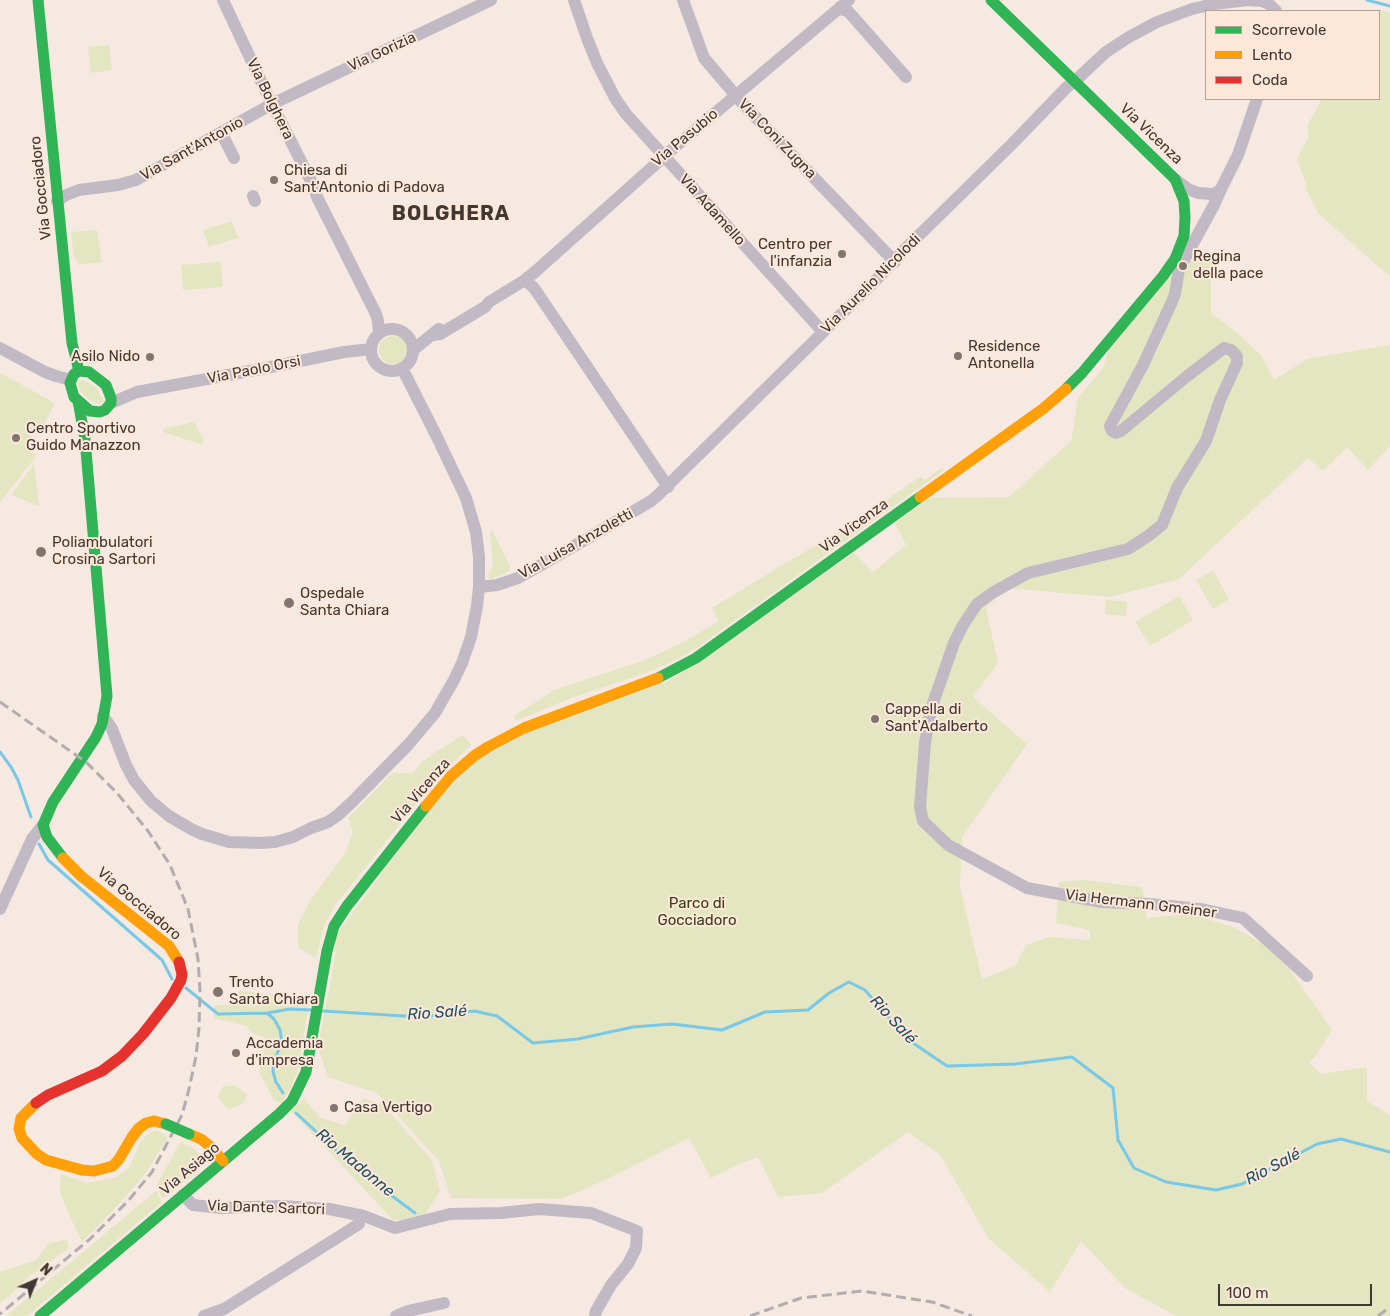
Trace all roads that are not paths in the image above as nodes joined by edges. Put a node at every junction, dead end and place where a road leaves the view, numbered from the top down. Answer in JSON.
{"nodes":[{"id":1,"x":38,"y":0,"type":"edge"},
{"id":2,"x":223,"y":0,"type":"edge"},
{"id":3,"x":491,"y":0,"type":"edge"},
{"id":4,"x":574,"y":0,"type":"edge"},
{"id":5,"x":682,"y":0,"type":"edge"},
{"id":6,"x":991,"y":0,"type":"edge"},
{"id":7,"x":845,"y":4,"type":"edge"},
{"id":8,"x":1275,"y":10,"type":"edge"},
{"id":9,"x":906,"y":77,"type":"dead end"},
{"id":10,"x":1075,"y":81,"type":"junction"},
{"id":11,"x":736,"y":96,"type":"junction"},
{"id":12,"x":1257,"y":100,"type":"edge"},
{"id":13,"x":272,"y":104,"type":"junction"},
{"id":14,"x":221,"y":132,"type":"junction"},
{"id":15,"x":663,"y":157,"type":"junction"},
{"id":16,"x":234,"y":158,"type":"dead end"},
{"id":17,"x":1175,"y":179,"type":"junction"},
{"id":18,"x":56,"y":180,"type":"junction"},
{"id":19,"x":79,"y":190,"type":"junction"},
{"id":20,"x":1211,"y":195,"type":"junction"},
{"id":21,"x":58,"y":201,"type":"junction"},
{"id":22,"x":1184,"y":201,"type":"junction"},
{"id":23,"x":895,"y":262,"type":"junction"},
{"id":24,"x":525,"y":280,"type":"junction"},
{"id":25,"x":823,"y":332,"type":"junction"},
{"id":26,"x":379,"y":333,"type":"junction"},
{"id":27,"x":0,"y":348,"type":"edge"},
{"id":28,"x":372,"y":349,"type":"junction"},
{"id":29,"x":414,"y":350,"type":"junction"},
{"id":30,"x":402,"y":368,"type":"junction"},
{"id":31,"x":75,"y":376,"type":"junction"},
{"id":32,"x":106,"y":385,"type":"junction"},
{"id":33,"x":137,"y":392,"type":"junction"},
{"id":34,"x":78,"y":401,"type":"junction"},
{"id":35,"x":111,"y":403,"type":"junction"},
{"id":36,"x":100,"y":412,"type":"junction"},
{"id":37,"x":85,"y":439,"type":"junction"},
{"id":38,"x":668,"y":487,"type":"junction"},
{"id":39,"x":479,"y":587,"type":"junction"},
{"id":40,"x":103,"y":716,"type":"junction"},
{"id":41,"x":43,"y":825,"type":"junction"},
{"id":42,"x":0,"y":909,"type":"edge"},
{"id":43,"x":1307,"y":976,"type":"dead end"},
{"id":44,"x":315,"y":1018,"type":"joint"},
{"id":45,"x":224,"y":1161,"type":"junction"},
{"id":46,"x":183,"y":1195,"type":"junction"},
{"id":47,"x":359,"y":1224,"type":"dead end"},
{"id":48,"x":444,"y":1303,"type":"dead end"},
{"id":49,"x":226,"y":1312,"type":"edge"},
{"id":50,"x":40,"y":1316,"type":"edge"},
{"id":51,"x":204,"y":1316,"type":"edge"},
{"id":52,"x":396,"y":1316,"type":"edge"},
{"id":53,"x":596,"y":1316,"type":"edge"}],
"edges":[{"from":1,"to":18,"type":"main road","name":"Via Gocciadoro"},
{"from":2,"to":13,"type":"street","name":"Via Bolghera"},
{"from":3,"to":13,"type":"street","name":"Via Gorizia"},
{"from":4,"to":15,"type":"street","name":"Via Adamello"},
{"from":5,"to":11,"type":"street","name":"Via Coni Zugna"},
{"from":6,"to":10,"type":"main road","name":"Via Vicenza"},
{"from":7,"to":9,"type":"street"},
{"from":7,"to":11,"type":"street","name":"Via Pasubio"},
{"from":8,"to":10,"type":"street","name":"Via Aurelio Nicolodi"},
{"from":10,"to":17,"type":"main road","name":"Via Vicenza"},
{"from":10,"to":23,"type":"street","name":"Via Aurelio Nicolodi"},
{"from":11,"to":15,"type":"street","name":"Via Pasubio"},
{"from":11,"to":23,"type":"street","name":"Via Coni Zugna"},
{"from":12,"to":20,"type":"street"},
{"from":13,"to":14,"type":"street","name":"Via Sant'Antonio"},
{"from":13,"to":26,"type":"street","name":"Via Bolghera"},
{"from":14,"to":16,"type":"street"},
{"from":14,"to":19,"type":"street","name":"Via Sant'Antonio"},
{"from":15,"to":24,"type":"street","name":"Via Pasubio"},
{"from":15,"to":25,"type":"street","name":"Via Adamello"},
{"from":17,"to":20,"type":"street"},
{"from":17,"to":22,"type":"main road","name":"Via Vicenza"},
{"from":18,"to":19,"type":"street"},
{"from":18,"to":21,"type":"main road","name":"Via Gocciadoro"},
{"from":19,"to":21,"type":"street","name":"Via Sant'Antonio"},
{"from":20,"to":22,"type":"street"},
{"from":20,"to":43,"type":"street","name":"Via Hermann Gmeiner"},
{"from":21,"to":31,"type":"main road","name":"Via Gocciadoro"},
{"from":22,"to":44,"type":"main road","name":"Via Vicenza"},
{"from":23,"to":25,"type":"street","name":"Via Aurelio Nicolodi"},
{"from":24,"to":29,"type":"street","name":"Via Pasubio"},
{"from":24,"to":38,"type":"street"},
{"from":25,"to":38,"type":"street","name":"Via Aurelio Nicolodi"},
{"from":26,"to":28,"type":"street"},
{"from":26,"to":29,"type":"street"},
{"from":27,"to":31,"type":"street"},
{"from":28,"to":30,"type":"street"},
{"from":28,"to":33,"type":"street","name":"Via Paolo Orsi"},
{"from":29,"to":30,"type":"street"},
{"from":30,"to":39,"type":"street"},
{"from":31,"to":32,"type":"main road"},
{"from":31,"to":34,"type":"main road"},
{"from":32,"to":33,"type":"street","name":"Via Paolo Orsi"},
{"from":32,"to":35,"type":"main road"},
{"from":33,"to":35,"type":"street","name":"Via Paolo Orsi"},
{"from":34,"to":36,"type":"main road"},
{"from":34,"to":37,"type":"main road"},
{"from":35,"to":36,"type":"main road"},
{"from":36,"to":37,"type":"main road"},
{"from":37,"to":40,"type":"main road"},
{"from":38,"to":39,"type":"street","name":"Via Luisa Anzoletti"},
{"from":39,"to":40,"type":"street"},
{"from":40,"to":41,"type":"main road"},
{"from":41,"to":42,"type":"street"},
{"from":41,"to":45,"type":"main road","name":"Via Gocciadoro","bridge":true},
{"from":44,"to":45,"type":"main road","name":"Via Asiago"},
{"from":45,"to":46,"type":"main road","name":"Via Asiago"},
{"from":46,"to":50,"type":"main road","name":"Via Asiago"},
{"from":46,"to":53,"type":"street","name":"Via Dante Sartori"},
{"from":47,"to":49,"type":"street"},
{"from":48,"to":52,"type":"street"},
{"from":49,"to":51,"type":"street"}]}
